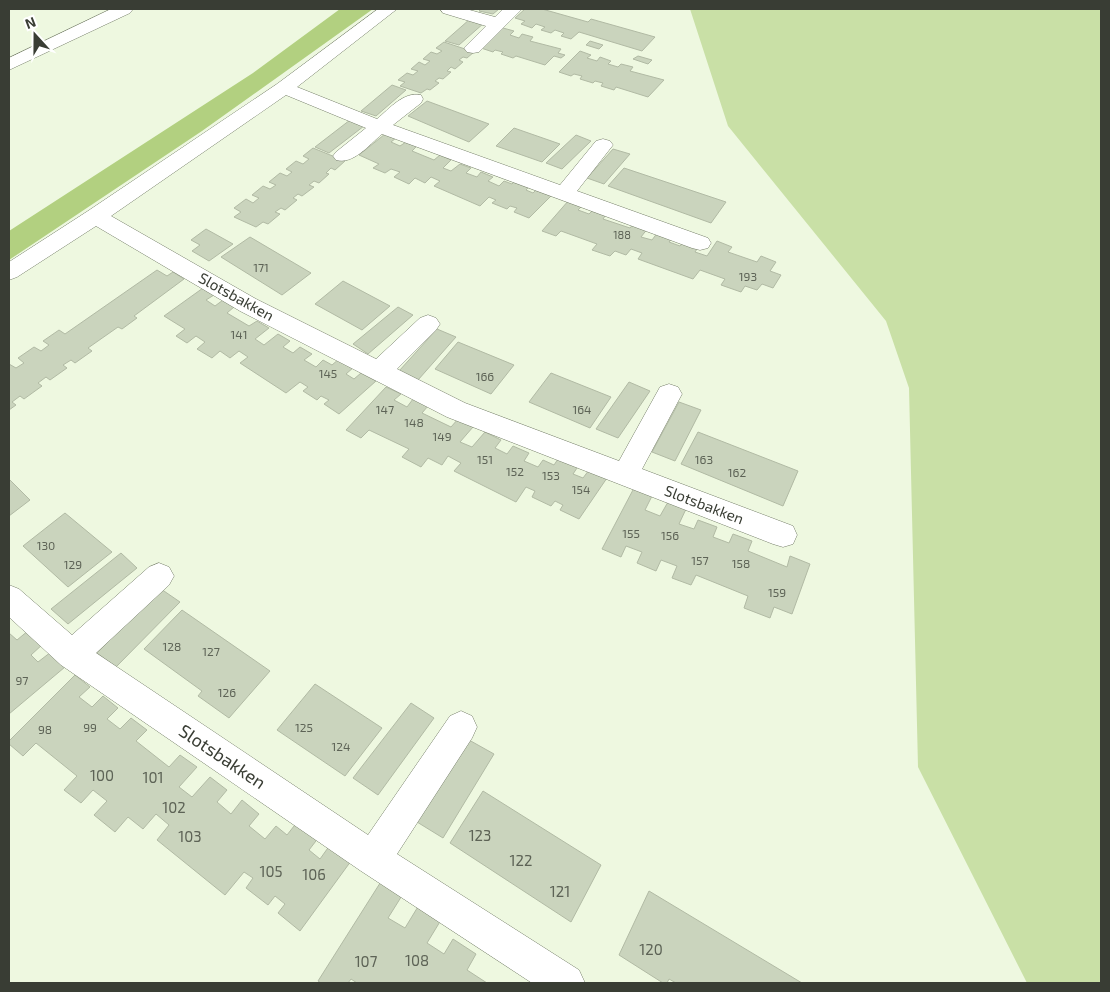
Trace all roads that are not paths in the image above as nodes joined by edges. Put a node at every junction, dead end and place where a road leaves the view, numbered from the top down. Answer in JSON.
{"nodes":[{"id":1,"x":388,"y":9,"type":"edge"},
{"id":2,"x":449,"y":9,"type":"edge"},
{"id":3,"x":513,"y":9,"type":"edge"},
{"id":4,"x":114,"y":11,"type":"edge"},
{"id":5,"x":498,"y":24,"type":"junction"},
{"id":6,"x":473,"y":48,"type":"dead end"},
{"id":7,"x":9,"y":65,"type":"edge"},
{"id":8,"x":284,"y":88,"type":"junction"},
{"id":9,"x":414,"y":99,"type":"dead end"},
{"id":10,"x":380,"y":127,"type":"junction"},
{"id":11,"x":603,"y":145,"type":"dead end"},
{"id":12,"x":343,"y":156,"type":"dead end"},
{"id":13,"x":564,"y":193,"type":"junction"},
{"id":14,"x":96,"y":216,"type":"junction"},
{"id":15,"x":700,"y":243,"type":"dead end"},
{"id":16,"x":9,"y":272,"type":"edge"},
{"id":17,"x":428,"y":324,"type":"dead end"},
{"id":18,"x":380,"y":372,"type":"junction"},
{"id":19,"x":669,"y":394,"type":"dead end"},
{"id":20,"x":625,"y":475,"type":"junction"},
{"id":21,"x":784,"y":535,"type":"dead end"},
{"id":22,"x":159,"y":576,"type":"dead end"},
{"id":23,"x":9,"y":598,"type":"edge"},
{"id":24,"x":72,"y":655,"type":"junction"},
{"id":25,"x":461,"y":727,"type":"dead end"},
{"id":26,"x":373,"y":859,"type":"junction"},
{"id":27,"x":566,"y":983,"type":"edge"}],
"edges":[{"from":1,"to":8,"type":"street"},
{"from":2,"to":5,"type":"street"},
{"from":3,"to":5,"type":"street"},
{"from":4,"to":7,"type":"street"},
{"from":5,"to":6,"type":"street"},
{"from":8,"to":10,"type":"street"},
{"from":8,"to":14,"type":"street"},
{"from":9,"to":10,"type":"street"},
{"from":10,"to":12,"type":"street"},
{"from":10,"to":13,"type":"street"},
{"from":11,"to":13,"type":"street"},
{"from":13,"to":15,"type":"street"},
{"from":14,"to":16,"type":"street"},
{"from":14,"to":18,"type":"street","name":"Slotsbakken"},
{"from":17,"to":18,"type":"street"},
{"from":18,"to":20,"type":"street","name":"Slotsbakken"},
{"from":19,"to":20,"type":"street"},
{"from":20,"to":21,"type":"street","name":"Slotsbakken"},
{"from":22,"to":24,"type":"street"},
{"from":23,"to":24,"type":"street","name":"Slotsbakken"},
{"from":24,"to":26,"type":"street","name":"Slotsbakken"},
{"from":25,"to":26,"type":"street"},
{"from":26,"to":27,"type":"street","name":"Slotsbakken"}]}
